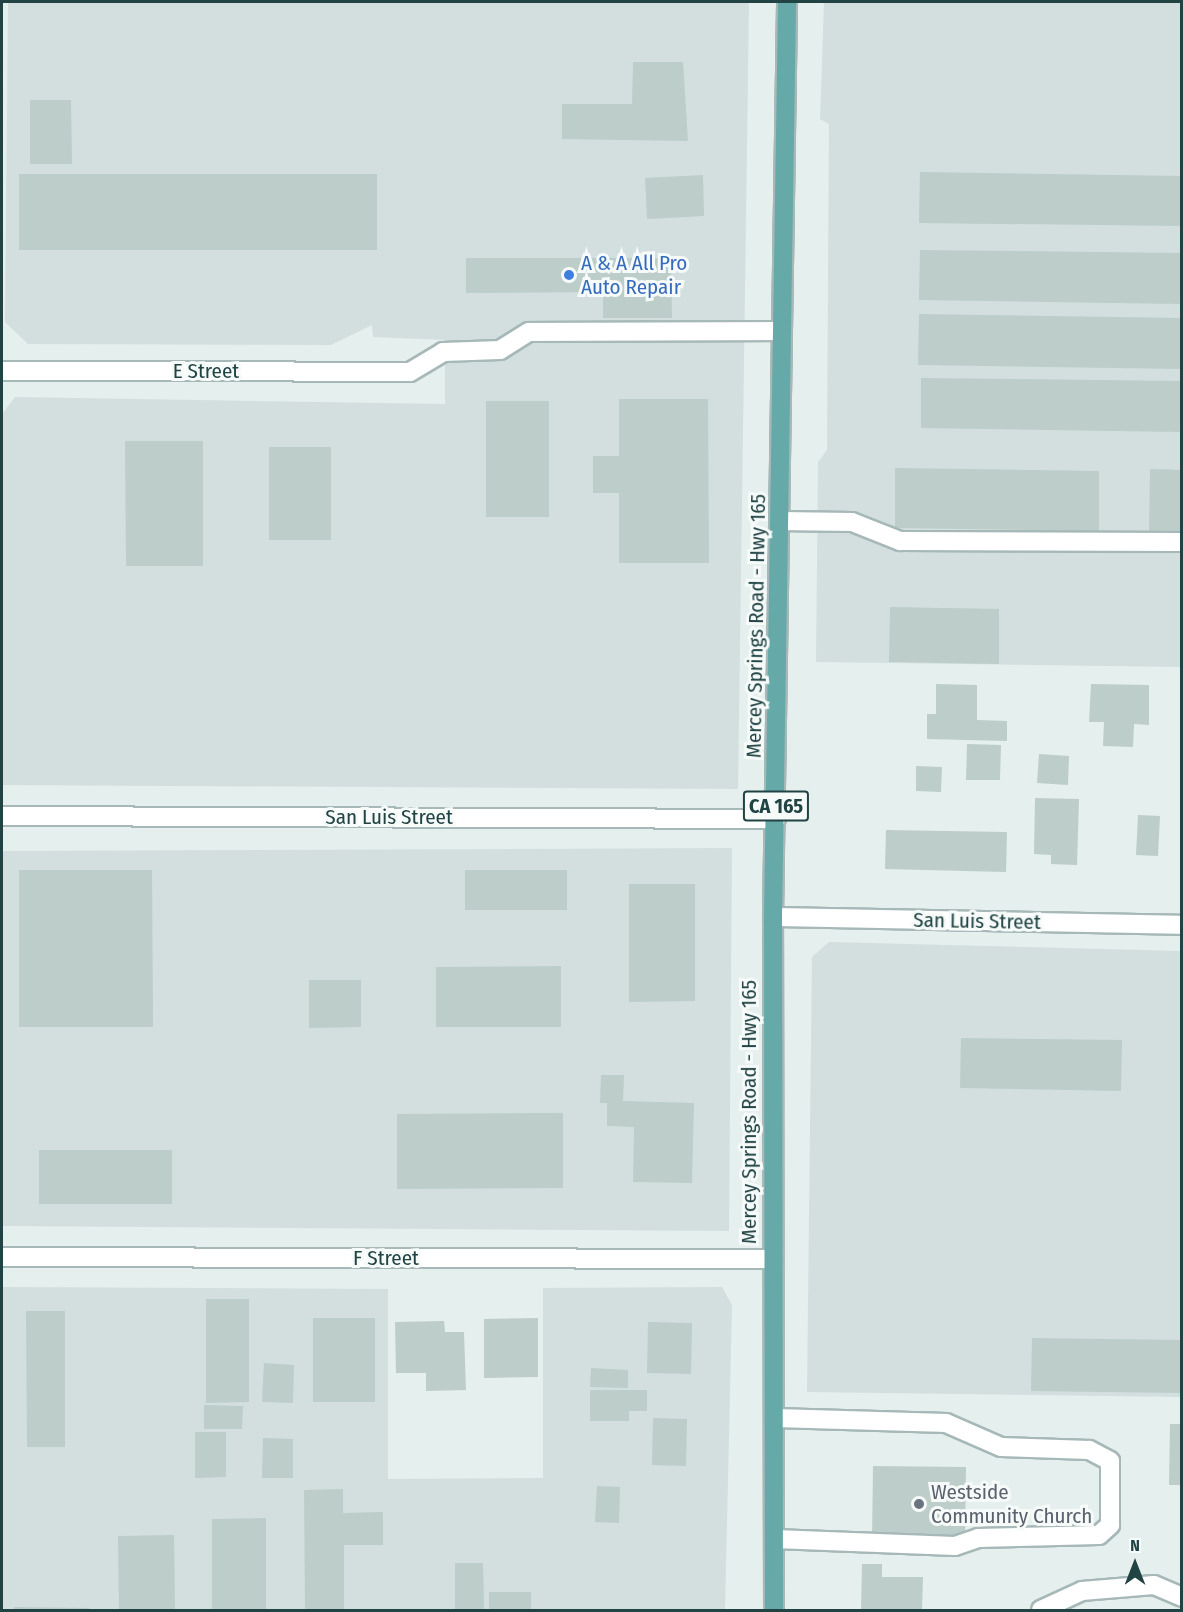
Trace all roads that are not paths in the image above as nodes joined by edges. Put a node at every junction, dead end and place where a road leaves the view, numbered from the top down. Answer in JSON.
{"nodes":[{"id":1,"x":787,"y":2,"type":"edge"},
{"id":2,"x":782,"y":331,"type":"junction"},
{"id":3,"x":2,"y":371,"type":"edge"},
{"id":4,"x":779,"y":521,"type":"junction"},
{"id":5,"x":1180,"y":542,"type":"dead end"},
{"id":6,"x":2,"y":816,"type":"edge"},
{"id":7,"x":776,"y":819,"type":"junction"},
{"id":8,"x":773,"y":917,"type":"junction"},
{"id":9,"x":1182,"y":925,"type":"edge"},
{"id":10,"x":2,"y":1257,"type":"edge"},
{"id":11,"x":771,"y":1259,"type":"junction"},
{"id":12,"x":776,"y":1418,"type":"junction"},
{"id":13,"x":774,"y":1539,"type":"junction"},
{"id":14,"x":1182,"y":1597,"type":"edge"},
{"id":15,"x":774,"y":1611,"type":"edge"},
{"id":16,"x":1041,"y":1611,"type":"edge"}],
"edges":[{"from":1,"to":2,"type":"main road","name":"Mercey Springs Road - Hwy 165","number":"CA 165"},
{"from":2,"to":3,"type":"street","name":"E Street"},
{"from":2,"to":4,"type":"main road","name":"Mercey Springs Road - Hwy 165","number":"CA 165"},
{"from":4,"to":5,"type":"street"},
{"from":4,"to":7,"type":"main road","name":"Mercey Springs Road - Hwy 165","number":"CA 165"},
{"from":6,"to":7,"type":"street","name":"San Luis Street"},
{"from":7,"to":8,"type":"main road","name":"Mercey Springs Road - Hwy 165","number":"CA 165"},
{"from":8,"to":9,"type":"street","name":"San Luis Street"},
{"from":8,"to":11,"type":"main road","name":"Mercey Springs Road - Hwy 165","number":"CA 165"},
{"from":10,"to":11,"type":"street","name":"F Street"},
{"from":11,"to":12,"type":"main road","name":"Mercey Springs Road - Hwy 165","number":"CA 165"},
{"from":12,"to":13,"type":"main road","name":"Mercey Springs Road - Hwy 165","number":"CA 165"},
{"from":12,"to":13,"type":"street"},
{"from":13,"to":15,"type":"main road","name":"Mercey Springs Road - Hwy 165","number":"CA 165"},
{"from":14,"to":16,"type":"street"}]}
